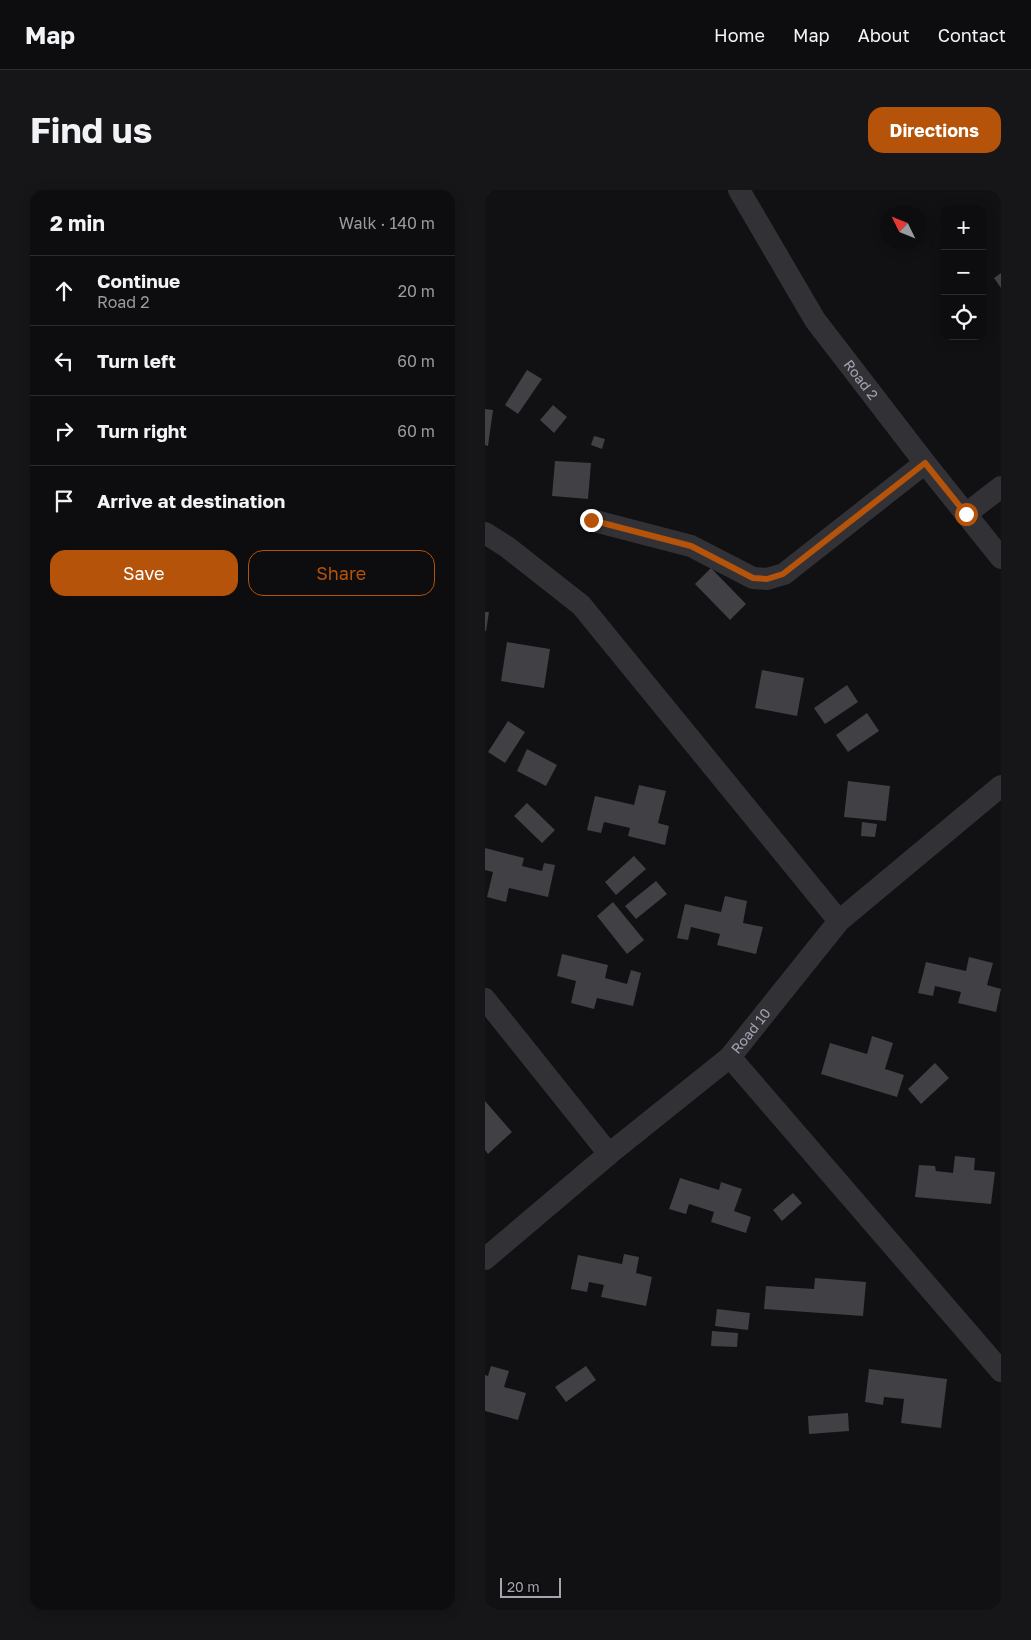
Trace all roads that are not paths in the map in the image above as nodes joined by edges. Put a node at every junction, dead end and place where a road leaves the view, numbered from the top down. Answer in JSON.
{"nodes":[{"id":1,"x":739,"y":190,"type":"edge"},
{"id":2,"x":925,"y":463,"type":"junction"},
{"id":3,"x":1001,"y":487,"type":"edge"},
{"id":4,"x":966,"y":514,"type":"junction"},
{"id":5,"x":591,"y":520,"type":"dead end"},
{"id":6,"x":485,"y":533,"type":"edge"},
{"id":7,"x":1001,"y":558,"type":"edge"},
{"id":8,"x":1001,"y":786,"type":"edge"},
{"id":9,"x":839,"y":921,"type":"junction"},
{"id":10,"x":485,"y":999,"type":"edge"},
{"id":11,"x":730,"y":1057,"type":"junction"},
{"id":12,"x":609,"y":1154,"type":"junction"},
{"id":13,"x":485,"y":1259,"type":"edge"},
{"id":14,"x":1001,"y":1371,"type":"edge"}],
"edges":[{"from":1,"to":2,"type":"street","name":"Road 2"},
{"from":2,"to":4,"type":"street","name":"Road 2"},
{"from":2,"to":5,"type":"street"},
{"from":3,"to":4,"type":"street"},
{"from":4,"to":7,"type":"street","name":"Road 2"},
{"from":6,"to":9,"type":"street"},
{"from":8,"to":9,"type":"street","name":"Road 10"},
{"from":9,"to":11,"type":"street","name":"Road 10"},
{"from":10,"to":12,"type":"street"},
{"from":11,"to":12,"type":"street","name":"Road 10"},
{"from":11,"to":14,"type":"street"},
{"from":12,"to":13,"type":"street","name":"Road 10"}]}
